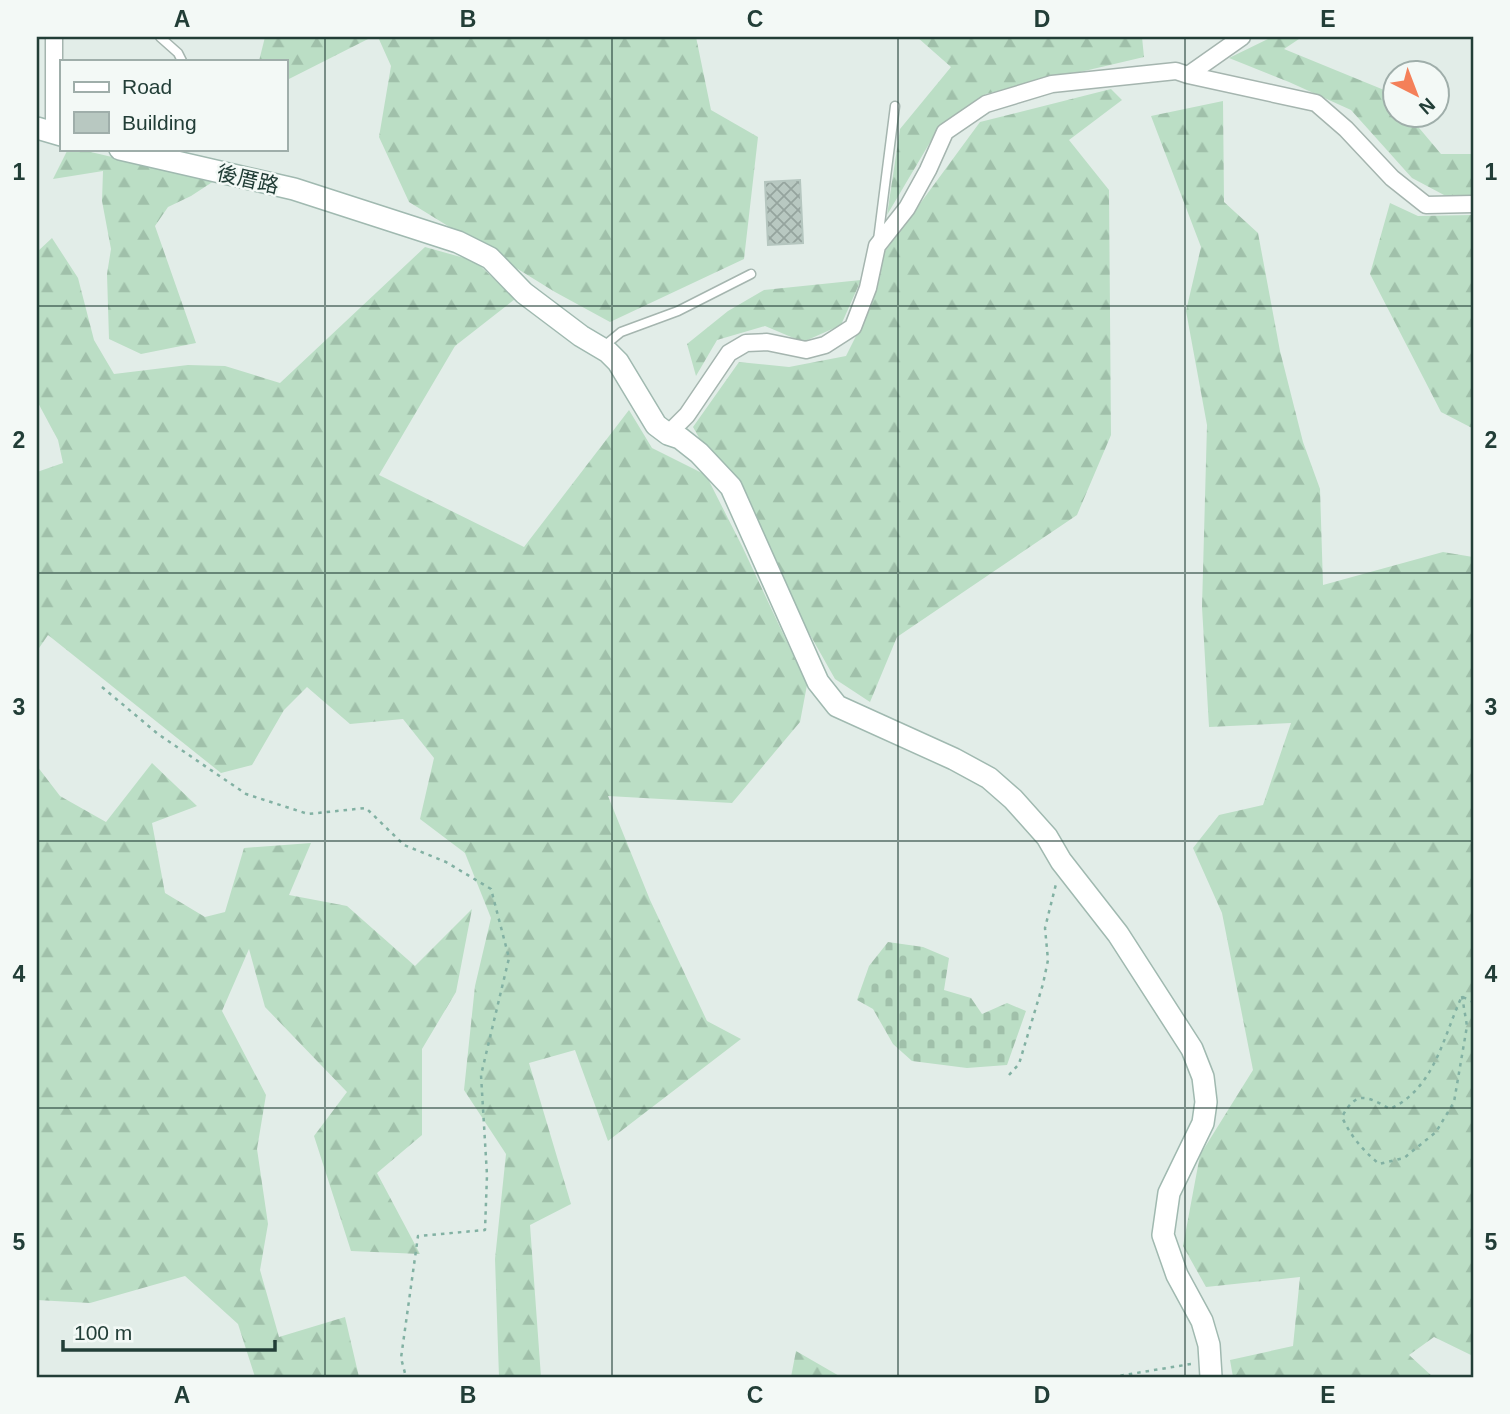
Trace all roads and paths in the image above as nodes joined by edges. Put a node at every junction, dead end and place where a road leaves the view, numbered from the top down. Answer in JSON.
{"nodes":[{"id":1,"x":54,"y":37,"type":"edge"},
{"id":2,"x":160,"y":37,"type":"edge"},
{"id":3,"x":1242,"y":37,"type":"edge"},
{"id":4,"x":182,"y":60,"type":"edge"},
{"id":5,"x":1188,"y":75,"type":"junction"},
{"id":6,"x":895,"y":106,"type":"dead end"},
{"id":7,"x":51,"y":132,"type":"edge"},
{"id":8,"x":128,"y":150,"type":"edge"},
{"id":9,"x":171,"y":155,"type":"edge"},
{"id":10,"x":1473,"y":204,"type":"edge"},
{"id":11,"x":877,"y":246,"type":"junction"},
{"id":12,"x":751,"y":274,"type":"dead end"},
{"id":13,"x":602,"y":348,"type":"junction"},
{"id":14,"x":668,"y":434,"type":"junction"},
{"id":15,"x":102,"y":687,"type":"dead end"},
{"id":16,"x":1061,"y":861,"type":"junction"},
{"id":17,"x":1462,"y":996,"type":"junction"},
{"id":18,"x":1473,"y":1002,"type":"edge"},
{"id":19,"x":1009,"y":1075,"type":"dead end"},
{"id":20,"x":1210,"y":1369,"type":"edge"},
{"id":21,"x":406,"y":1377,"type":"edge"},
{"id":22,"x":1112,"y":1377,"type":"edge"}],
"edges":[{"from":1,"to":7,"type":"street"},
{"from":2,"to":4,"type":"lane"},
{"from":3,"to":5,"type":"street"},
{"from":5,"to":10,"type":"street"},
{"from":5,"to":11,"type":"street"},
{"from":6,"to":11,"type":"lane"},
{"from":8,"to":9,"type":"street","name":"後厝路"},
{"from":9,"to":13,"type":"street","name":"後厝路"},
{"from":11,"to":14,"type":"street"},
{"from":12,"to":13,"type":"lane"},
{"from":13,"to":14,"type":"street","name":"後厝路"},
{"from":14,"to":16,"type":"street","name":"後厝路"},
{"from":15,"to":21,"type":"path"},
{"from":16,"to":19,"type":"path"},
{"from":16,"to":20,"type":"street","name":"後厝路"},
{"from":17,"to":17,"type":"path"},
{"from":17,"to":18,"type":"path"},
{"from":20,"to":22,"type":"path"}]}
